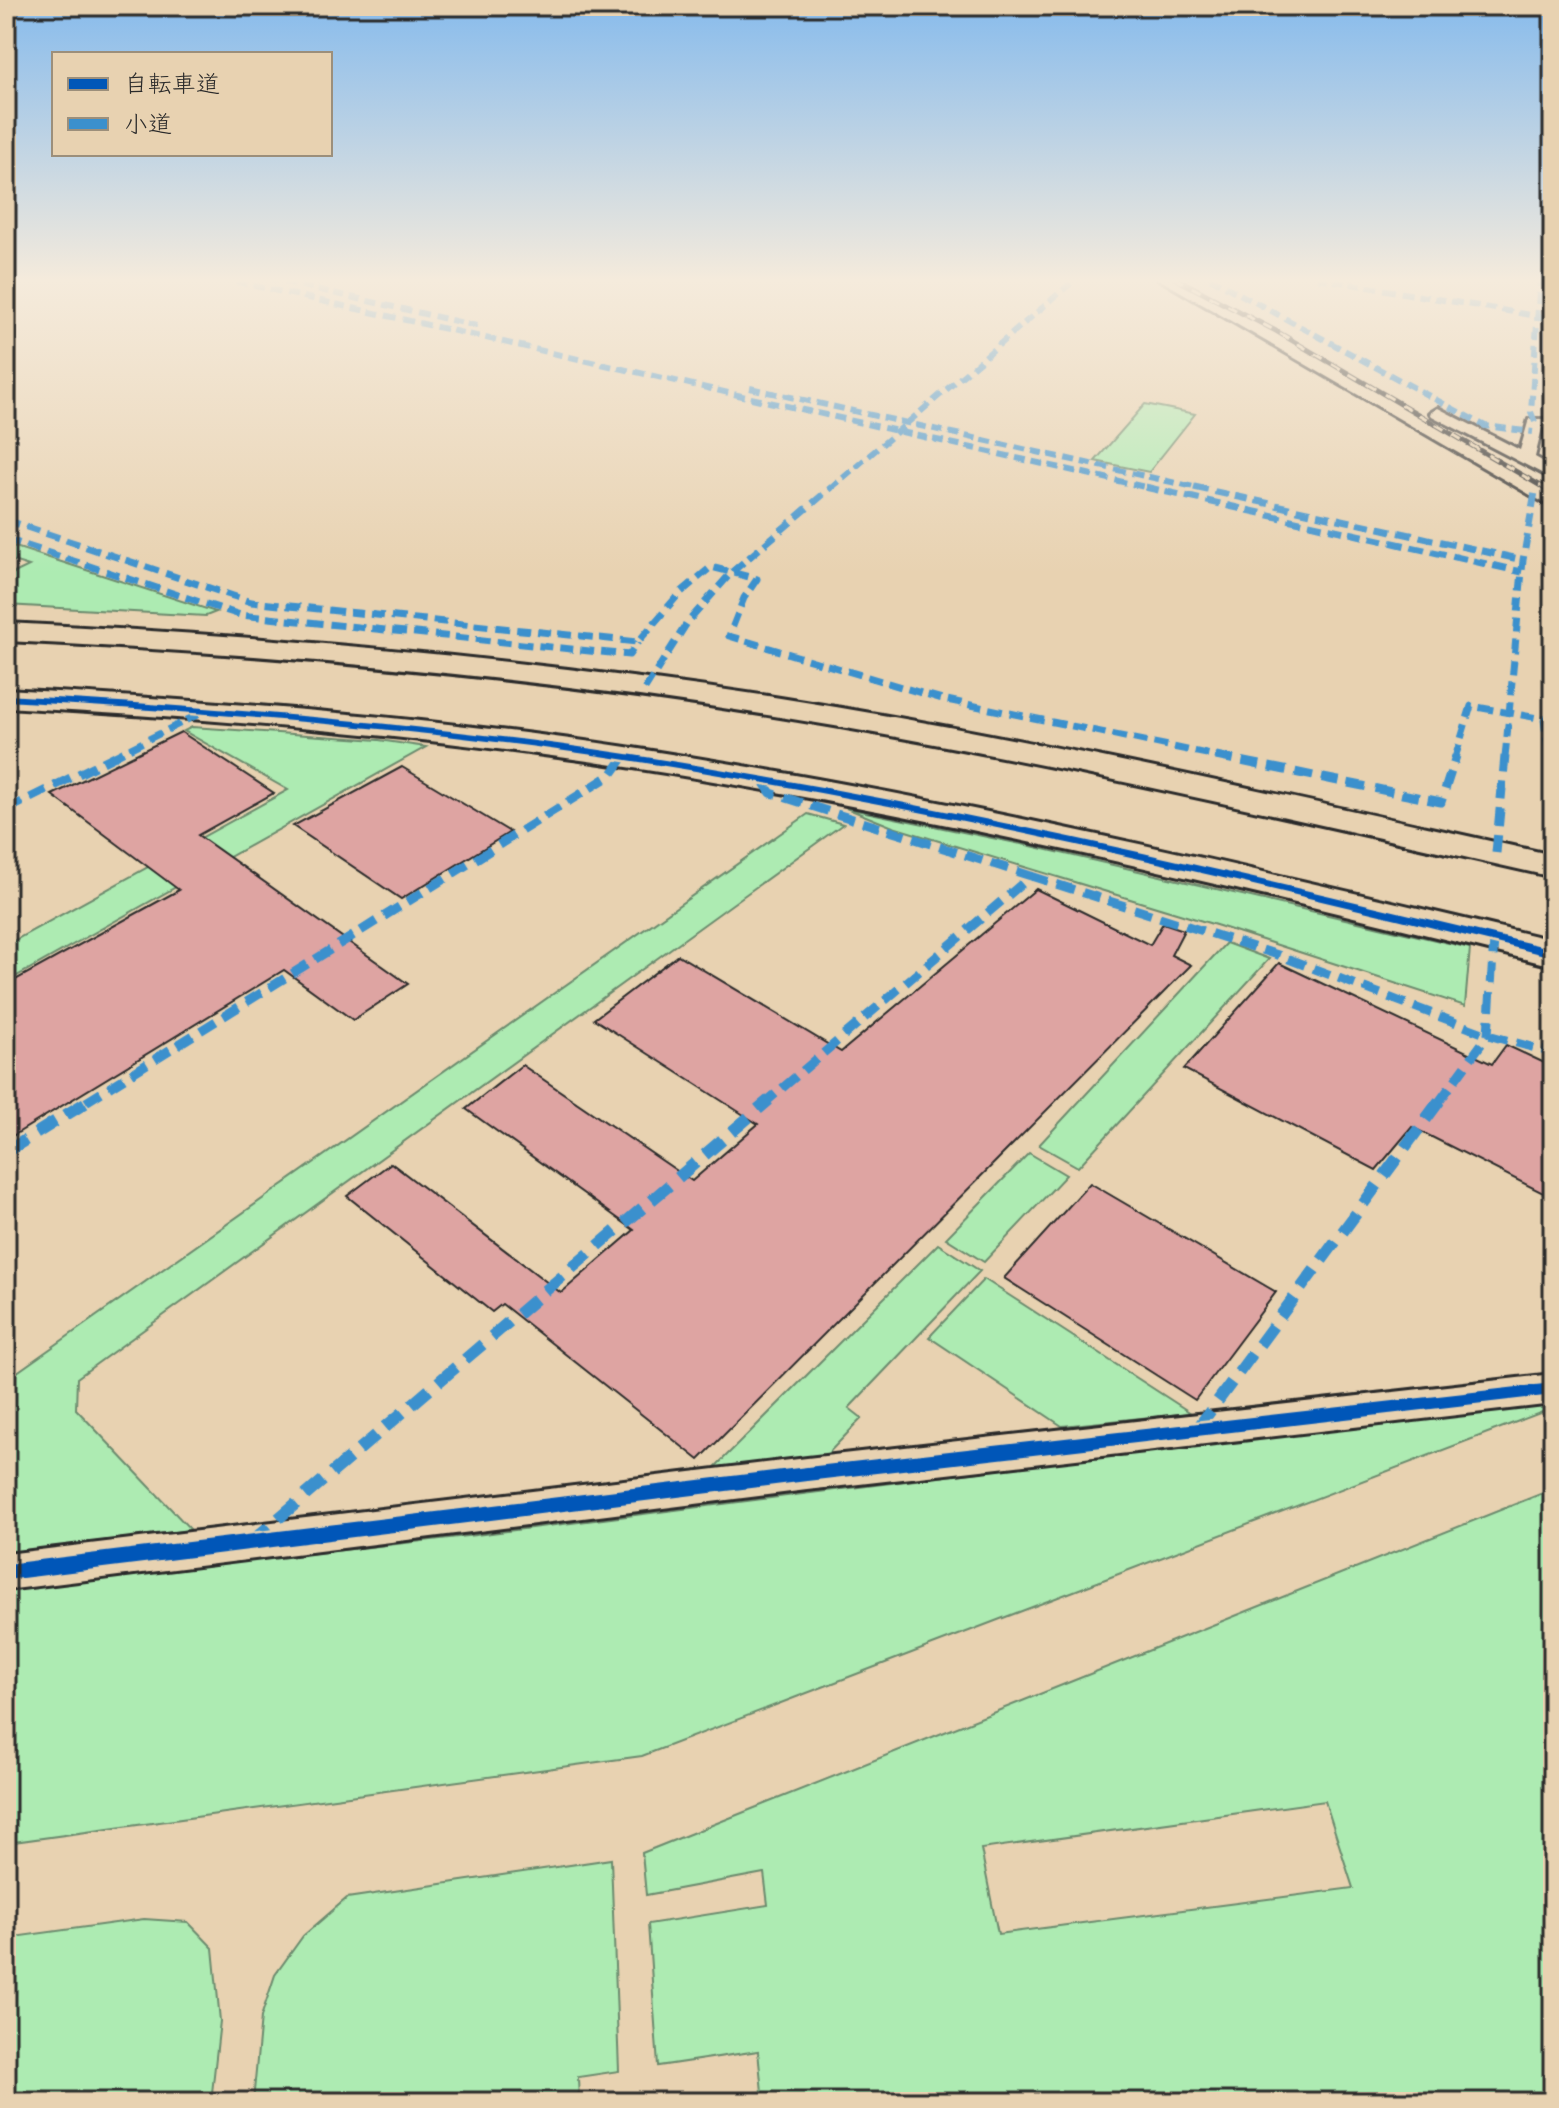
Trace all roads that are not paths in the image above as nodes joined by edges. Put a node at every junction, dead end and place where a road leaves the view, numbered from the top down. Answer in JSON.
{"nodes":[{"id":1,"x":1340,"y":376,"type":"edge"},
{"id":2,"x":1374,"y":376,"type":"edge"},
{"id":3,"x":1553,"y":424,"type":"edge"},
{"id":4,"x":1526,"y":458,"type":"junction"},
{"id":5,"x":1553,"y":474,"type":"edge"},
{"id":6,"x":1553,"y":503,"type":"edge"},
{"id":7,"x":6,"y":632,"type":"edge"},
{"id":8,"x":6,"y":698,"type":"edge"},
{"id":9,"x":1553,"y":866,"type":"edge"},
{"id":10,"x":1553,"y":953,"type":"edge"},
{"id":11,"x":1553,"y":1389,"type":"edge"},
{"id":12,"x":6,"y":1572,"type":"edge"}],
"edges":[{"from":1,"to":6,"type":"street"},
{"from":2,"to":4,"type":"street"},
{"from":3,"to":4,"type":"street"},
{"from":4,"to":5,"type":"street"},
{"from":7,"to":9,"type":"street"},
{"from":8,"to":10,"type":"street"},
{"from":11,"to":12,"type":"street"}]}
